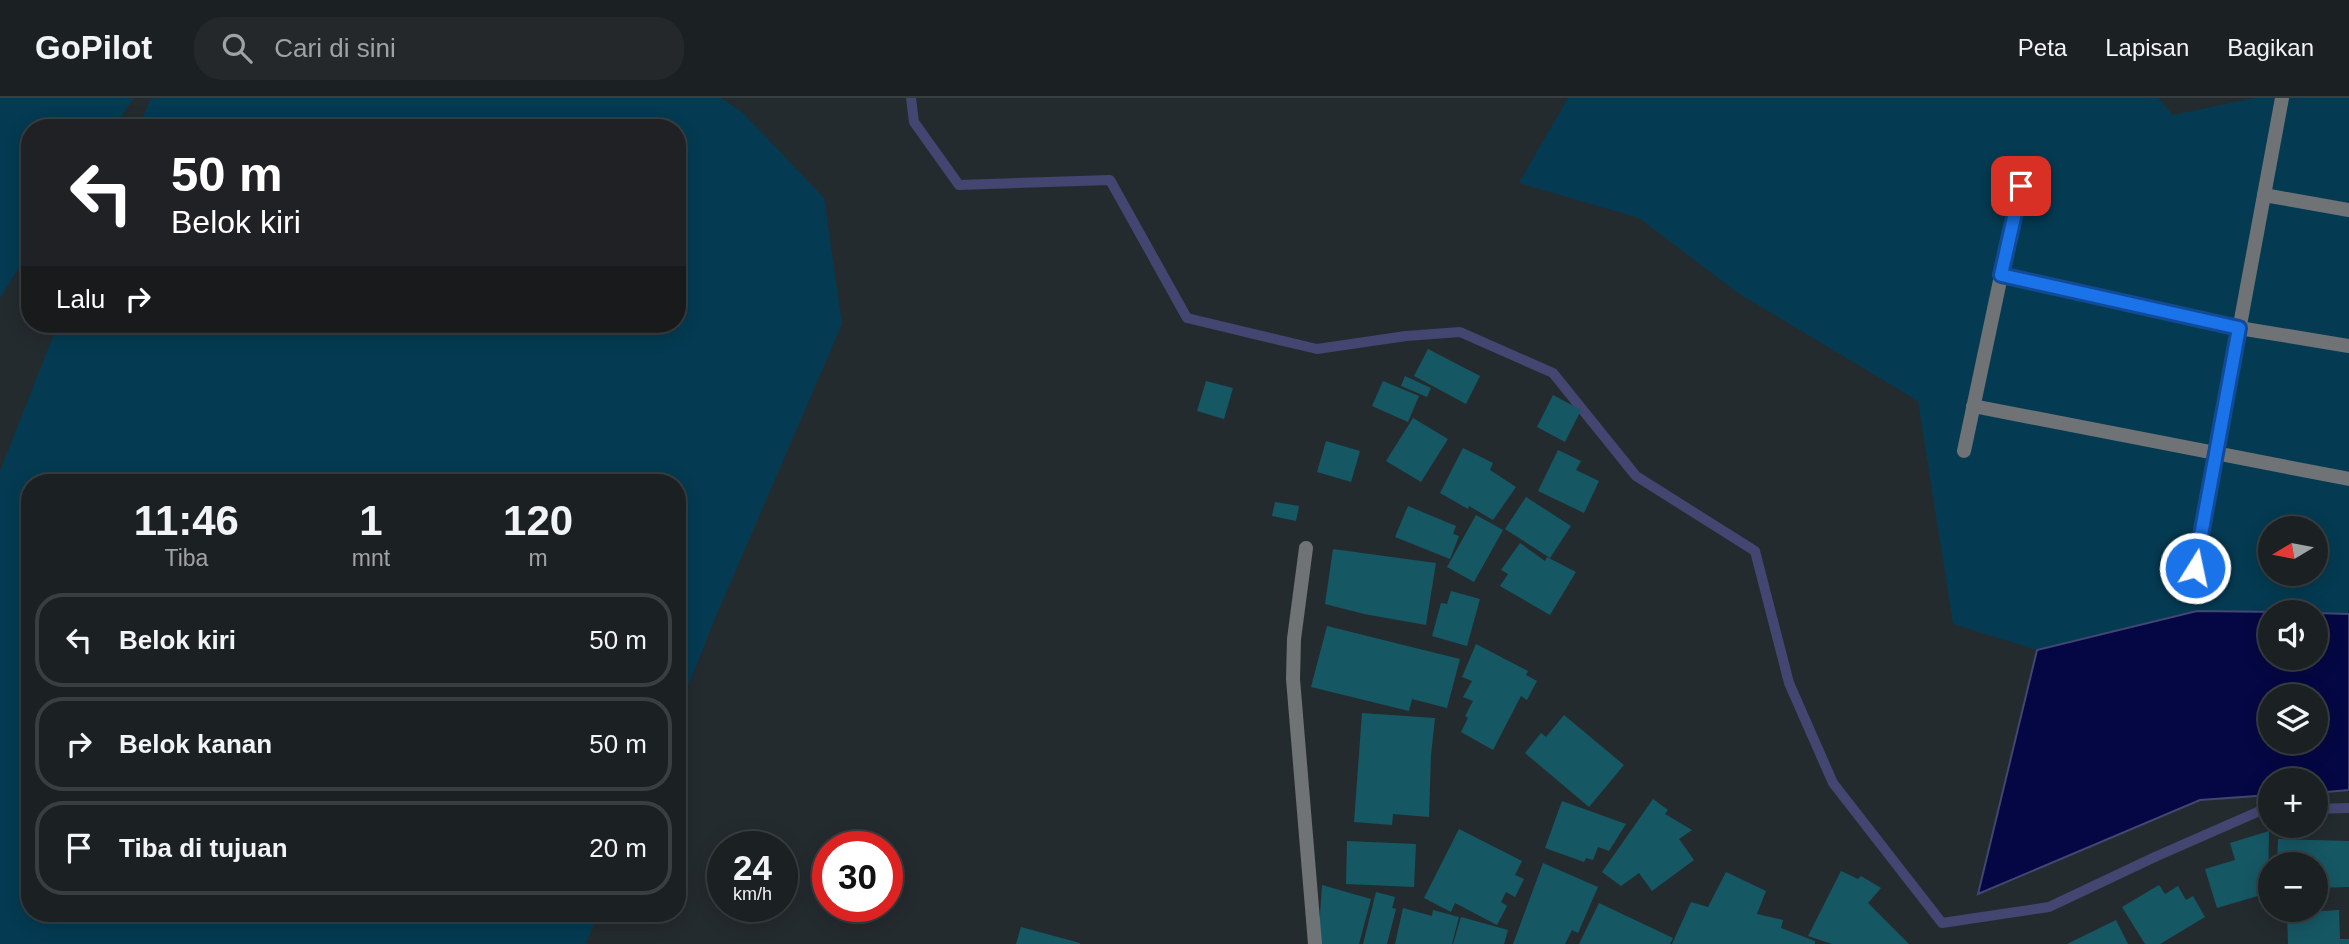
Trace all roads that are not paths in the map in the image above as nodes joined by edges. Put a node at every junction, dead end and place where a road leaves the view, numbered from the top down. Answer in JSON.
{"nodes":[{"id":1,"x":2282,"y":98,"type":"edge"},
{"id":2,"x":2021,"y":186,"type":"dead end"},
{"id":3,"x":2264,"y":195,"type":"junction"},
{"id":4,"x":2349,"y":210,"type":"edge"},
{"id":5,"x":2001,"y":275,"type":"junction"},
{"id":6,"x":2239,"y":328,"type":"junction"},
{"id":7,"x":2349,"y":346,"type":"edge"},
{"id":8,"x":1973,"y":406,"type":"junction"},
{"id":9,"x":1964,"y":451,"type":"dead end"},
{"id":10,"x":2216,"y":453,"type":"junction"},
{"id":11,"x":2349,"y":479,"type":"edge"},
{"id":12,"x":1306,"y":548,"type":"dead end"},
{"id":13,"x":2195,"y":568,"type":"dead end"},
{"id":14,"x":1315,"y":944,"type":"edge"}],
"edges":[{"from":1,"to":3,"type":"street"},
{"from":2,"to":5,"type":"street"},
{"from":3,"to":4,"type":"street"},
{"from":3,"to":6,"type":"street"},
{"from":5,"to":6,"type":"street"},
{"from":5,"to":8,"type":"street"},
{"from":6,"to":7,"type":"street"},
{"from":6,"to":10,"type":"street"},
{"from":8,"to":9,"type":"street"},
{"from":8,"to":10,"type":"street"},
{"from":10,"to":11,"type":"street"},
{"from":10,"to":13,"type":"street"},
{"from":12,"to":14,"type":"street"}]}
